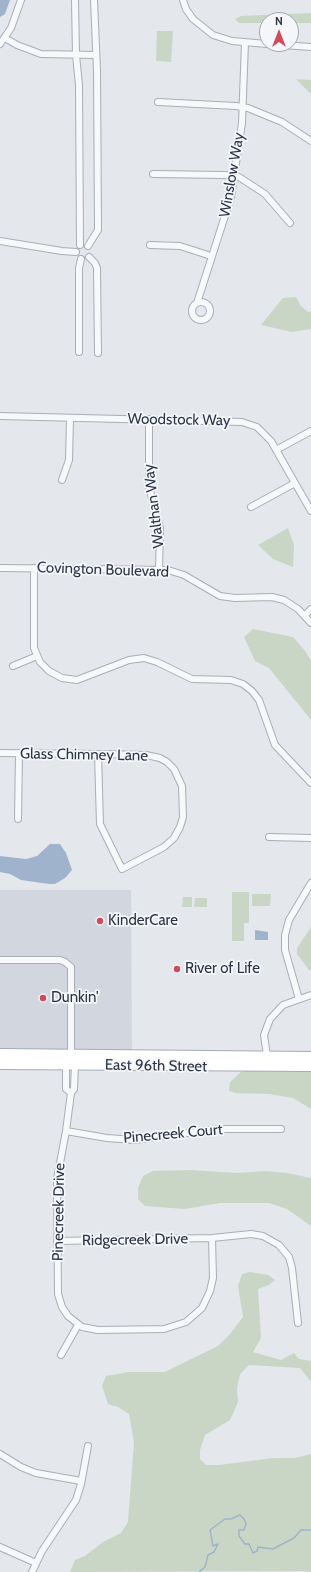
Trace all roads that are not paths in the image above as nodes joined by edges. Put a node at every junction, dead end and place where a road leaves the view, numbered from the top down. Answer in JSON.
{"nodes":[{"id":1,"x":21,"y":0,"type":"edge"},
{"id":2,"x":75,"y":0,"type":"edge"},
{"id":3,"x":94,"y":0,"type":"edge"},
{"id":4,"x":183,"y":0,"type":"edge"},
{"id":5,"x":5,"y":38,"type":"junction"},
{"id":6,"x":245,"y":42,"type":"junction"},
{"id":7,"x":259,"y":43,"type":"edge"},
{"id":8,"x":0,"y":44,"type":"edge"},
{"id":9,"x":299,"y":46,"type":"edge"},
{"id":10,"x":311,"y":47,"type":"edge"},
{"id":11,"x":76,"y":55,"type":"junction"},
{"id":12,"x":95,"y":55,"type":"junction"},
{"id":13,"x":158,"y":102,"type":"dead end"},
{"id":14,"x":243,"y":107,"type":"junction"},
{"id":15,"x":311,"y":141,"type":"edge"},
{"id":16,"x":153,"y":174,"type":"dead end"},
{"id":17,"x":234,"y":176,"type":"junction"},
{"id":18,"x":290,"y":223,"type":"dead end"},
{"id":19,"x":0,"y":241,"type":"edge"},
{"id":20,"x":80,"y":245,"type":"junction"},
{"id":21,"x":150,"y":245,"type":"dead end"},
{"id":22,"x":88,"y":246,"type":"junction"},
{"id":23,"x":76,"y":252,"type":"junction"},
{"id":24,"x":89,"y":256,"type":"junction"},
{"id":25,"x":211,"y":256,"type":"junction"},
{"id":26,"x":81,"y":258,"type":"junction"},
{"id":27,"x":197,"y":303,"type":"dead end"},
{"id":28,"x":79,"y":352,"type":"dead end"},
{"id":29,"x":98,"y":353,"type":"dead end"},
{"id":30,"x":0,"y":416,"type":"edge"},
{"id":31,"x":70,"y":418,"type":"junction"},
{"id":32,"x":149,"y":419,"type":"junction"},
{"id":33,"x":311,"y":430,"type":"edge"},
{"id":34,"x":276,"y":450,"type":"junction"},
{"id":35,"x":62,"y":480,"type":"dead end"},
{"id":36,"x":295,"y":483,"type":"junction"},
{"id":37,"x":251,"y":507,"type":"dead end"},
{"id":38,"x":311,"y":511,"type":"edge"},
{"id":39,"x":0,"y":568,"type":"edge"},
{"id":40,"x":34,"y":568,"type":"junction"},
{"id":41,"x":159,"y":570,"type":"junction"},
{"id":42,"x":311,"y":609,"type":"edge"},
{"id":43,"x":305,"y":615,"type":"junction"},
{"id":44,"x":311,"y":623,"type":"edge"},
{"id":45,"x":37,"y":656,"type":"junction"},
{"id":46,"x":13,"y":666,"type":"dead end"},
{"id":47,"x":0,"y":753,"type":"edge"},
{"id":48,"x":19,"y":753,"type":"junction"},
{"id":49,"x":98,"y":754,"type":"junction"},
{"id":50,"x":311,"y":783,"type":"edge"},
{"id":51,"x":18,"y":819,"type":"dead end"},
{"id":52,"x":269,"y":837,"type":"dead end"},
{"id":53,"x":311,"y":838,"type":"edge"},
{"id":54,"x":311,"y":883,"type":"edge"},
{"id":55,"x":0,"y":960,"type":"edge"},
{"id":56,"x":311,"y":995,"type":"edge"},
{"id":57,"x":298,"y":999,"type":"junction"},
{"id":58,"x":262,"y":1053,"type":"junction"},
{"id":59,"x":0,"y":1054,"type":"edge"},
{"id":60,"x":311,"y":1057,"type":"edge"},
{"id":61,"x":71,"y":1062,"type":"junction"},
{"id":62,"x":0,"y":1064,"type":"edge"},
{"id":63,"x":311,"y":1066,"type":"edge"},
{"id":64,"x":217,"y":1067,"type":"junction"},
{"id":65,"x":281,"y":1129,"type":"dead end"},
{"id":66,"x":66,"y":1131,"type":"junction"},
{"id":67,"x":212,"y":1238,"type":"junction"},
{"id":68,"x":57,"y":1241,"type":"junction"},
{"id":69,"x":298,"y":1322,"type":"dead end"},
{"id":70,"x":78,"y":1325,"type":"junction"},
{"id":71,"x":61,"y":1355,"type":"dead end"},
{"id":72,"x":88,"y":1446,"type":"dead end"},
{"id":73,"x":0,"y":1454,"type":"edge"},
{"id":74,"x":81,"y":1481,"type":"junction"},
{"id":75,"x":0,"y":1546,"type":"edge"},
{"id":76,"x":36,"y":1563,"type":"junction"},
{"id":77,"x":32,"y":1572,"type":"edge"}],
"edges":[{"from":1,"to":5,"type":"street"},
{"from":2,"to":11,"type":"street"},
{"from":3,"to":12,"type":"street"},
{"from":4,"to":6,"type":"street"},
{"from":5,"to":8,"type":"street"},
{"from":5,"to":11,"type":"street"},
{"from":6,"to":7,"type":"street"},
{"from":6,"to":14,"type":"street","name":"Winslow Way"},
{"from":9,"to":10,"type":"street"},
{"from":11,"to":12,"type":"street"},
{"from":11,"to":20,"type":"street"},
{"from":12,"to":22,"type":"street"},
{"from":13,"to":14,"type":"street"},
{"from":14,"to":15,"type":"street"},
{"from":14,"to":17,"type":"street","name":"Winslow Way"},
{"from":16,"to":17,"type":"street"},
{"from":17,"to":18,"type":"street"},
{"from":17,"to":25,"type":"street","name":"Winslow Way"},
{"from":19,"to":23,"type":"street"},
{"from":20,"to":22,"type":"street"},
{"from":20,"to":23,"type":"street"},
{"from":21,"to":25,"type":"street"},
{"from":22,"to":24,"type":"street"},
{"from":23,"to":26,"type":"street"},
{"from":24,"to":26,"type":"street"},
{"from":24,"to":29,"type":"street"},
{"from":25,"to":27,"type":"street","name":"Winslow Way"},
{"from":26,"to":28,"type":"street"},
{"from":30,"to":31,"type":"street","name":"Woodstock Way"},
{"from":31,"to":32,"type":"street","name":"Woodstock Way"},
{"from":31,"to":35,"type":"street"},
{"from":32,"to":34,"type":"street","name":"Woodstock Way"},
{"from":32,"to":41,"type":"street","name":"Walthan Way"},
{"from":33,"to":34,"type":"street"},
{"from":34,"to":36,"type":"street","name":"Woodstock Way"},
{"from":36,"to":37,"type":"street"},
{"from":36,"to":38,"type":"street","name":"Woodstock Way"},
{"from":39,"to":40,"type":"street","name":"Covington Boulevard"},
{"from":40,"to":41,"type":"street","name":"Covington Boulevard"},
{"from":40,"to":45,"type":"street"},
{"from":41,"to":43,"type":"street","name":"Covington Boulevard"},
{"from":42,"to":43,"type":"street"},
{"from":43,"to":44,"type":"street","name":"Covington Boulevard"},
{"from":45,"to":46,"type":"street"},
{"from":45,"to":50,"type":"street"},
{"from":47,"to":48,"type":"street","name":"Glass Chimney Lane"},
{"from":48,"to":49,"type":"street","name":"Glass Chimney Lane"},
{"from":48,"to":51,"type":"street"},
{"from":49,"to":49,"type":"street","name":"Glass Chimney Lane"},
{"from":52,"to":53,"type":"street"},
{"from":54,"to":57,"type":"street"},
{"from":55,"to":61,"type":"street","name":"Pinecreek Drive"},
{"from":56,"to":57,"type":"street"},
{"from":57,"to":58,"type":"street"},
{"from":58,"to":60,"type":"main road","name":"East 96th Street"},
{"from":58,"to":61,"type":"main road","name":"East 96th Street"},
{"from":58,"to":64,"type":"main road"},
{"from":59,"to":61,"type":"main road","name":"East 96th Street"},
{"from":61,"to":62,"type":"main road","name":"East 96th Street"},
{"from":61,"to":64,"type":"main road","name":"East 96th Street"},
{"from":61,"to":66,"type":"street","name":"Pinecreek Drive"},
{"from":63,"to":64,"type":"main road","name":"East 96th Street"},
{"from":65,"to":66,"type":"street","name":"Pinecreek Court"},
{"from":66,"to":68,"type":"street","name":"Pinecreek Drive"},
{"from":67,"to":68,"type":"street","name":"Ridgecreek Drive"},
{"from":67,"to":69,"type":"street","name":"Ridgecreek Drive"},
{"from":67,"to":70,"type":"street"},
{"from":68,"to":70,"type":"street","name":"Pinecreek Drive"},
{"from":70,"to":71,"type":"street"},
{"from":72,"to":74,"type":"street"},
{"from":73,"to":74,"type":"street"},
{"from":74,"to":76,"type":"street"},
{"from":75,"to":76,"type":"street"},
{"from":76,"to":77,"type":"street"}]}
